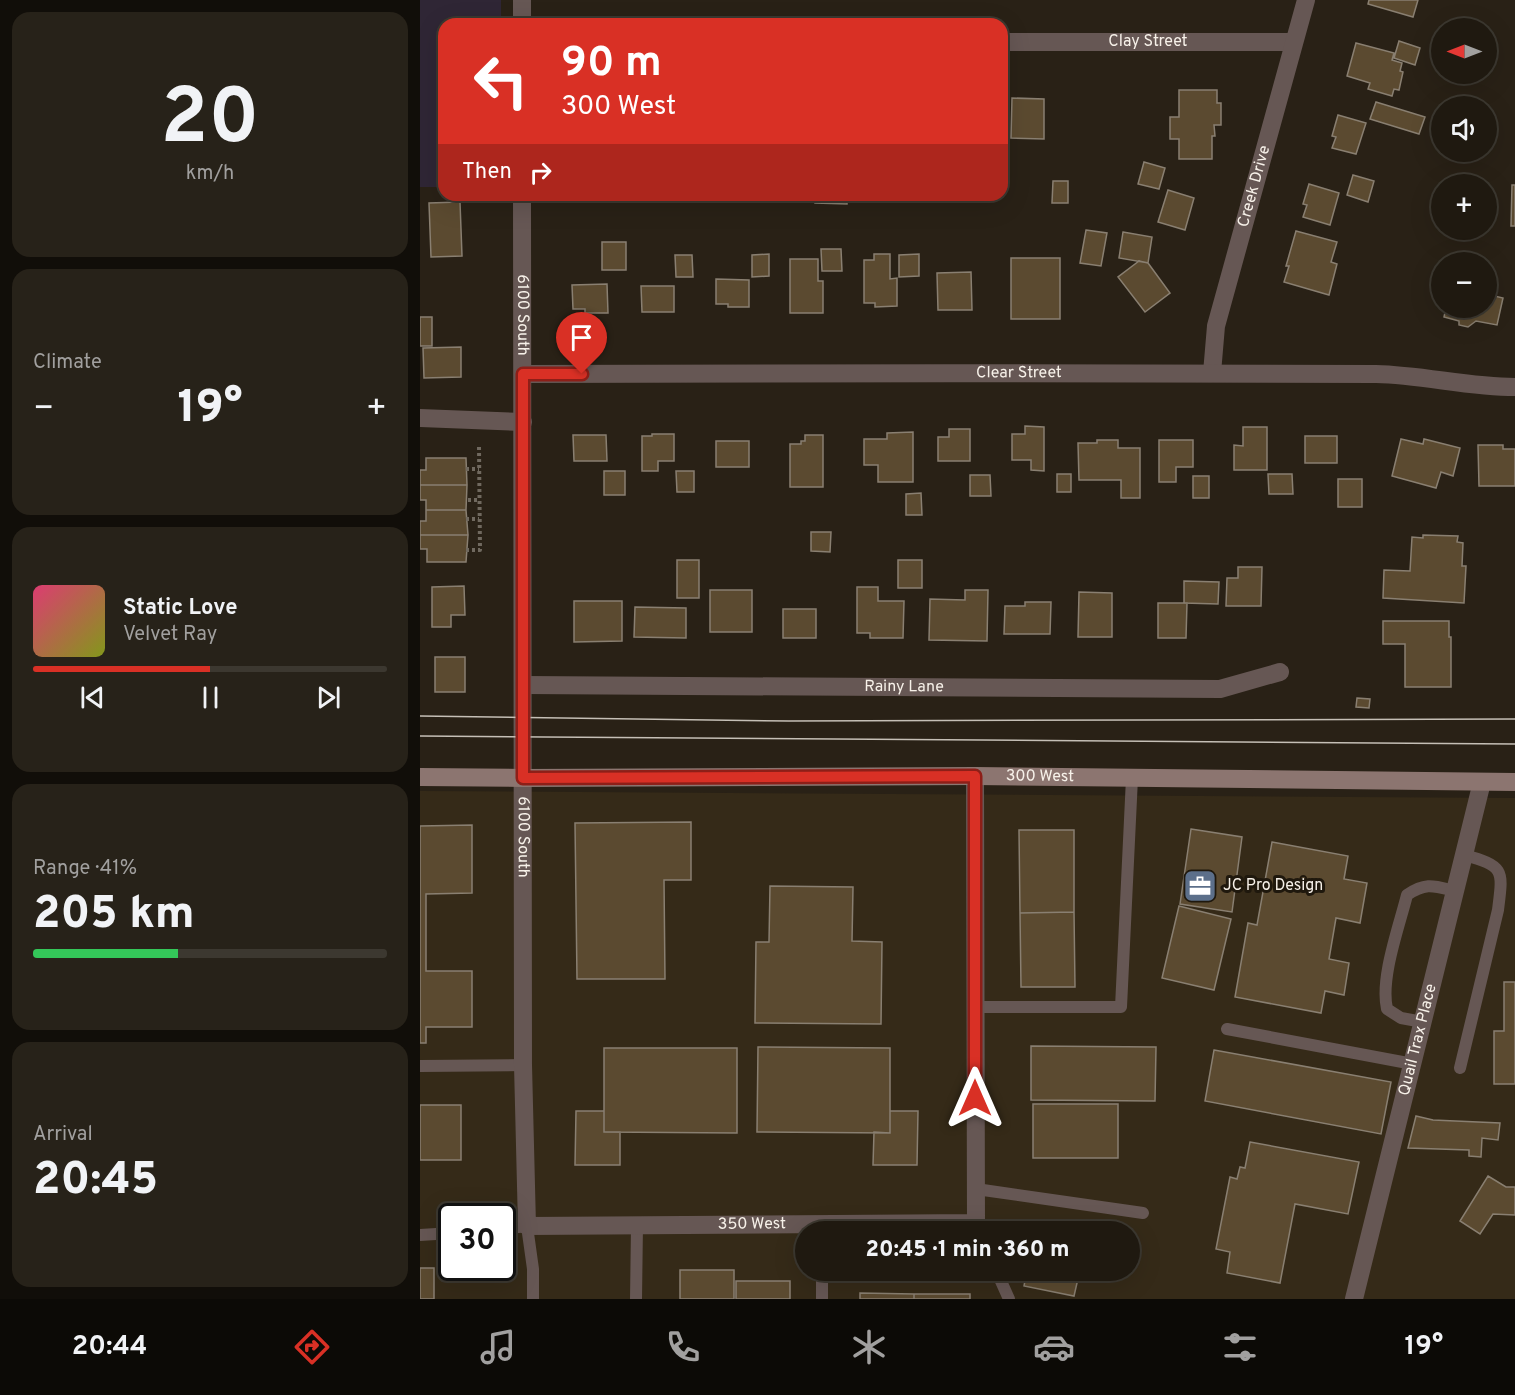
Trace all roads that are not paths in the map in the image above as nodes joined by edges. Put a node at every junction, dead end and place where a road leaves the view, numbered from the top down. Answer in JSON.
{"nodes":[{"id":1,"x":522,"y":0,"type":"edge"},
{"id":2,"x":1306,"y":0,"type":"edge"},
{"id":3,"x":522,"y":18,"type":"edge"},
{"id":4,"x":1008,"y":42,"type":"edge"},
{"id":5,"x":1293,"y":42,"type":"junction"},
{"id":6,"x":522,"y":201,"type":"edge"},
{"id":7,"x":1212,"y":373,"type":"junction"},
{"id":8,"x":523,"y":374,"type":"junction"},
{"id":9,"x":1515,"y":387,"type":"edge"},
{"id":10,"x":420,"y":418,"type":"edge"},
{"id":11,"x":523,"y":422,"type":"junction"},
{"id":12,"x":1280,"y":672,"type":"dead end"},
{"id":13,"x":524,"y":685,"type":"junction"},
{"id":14,"x":975,"y":776,"type":"junction"},
{"id":15,"x":420,"y":777,"type":"edge"},
{"id":16,"x":523,"y":778,"type":"junction"},
{"id":17,"x":1132,"y":778,"type":"junction"},
{"id":18,"x":1482,"y":782,"type":"junction"},
{"id":19,"x":1515,"y":782,"type":"edge"},
{"id":20,"x":1464,"y":855,"type":"junction"},
{"id":21,"x":1455,"y":891,"type":"junction"},
{"id":22,"x":975,"y":1007,"type":"junction"},
{"id":23,"x":1422,"y":1022,"type":"junction"},
{"id":24,"x":1227,"y":1029,"type":"dead end"},
{"id":25,"x":1413,"y":1064,"type":"junction"},
{"id":26,"x":523,"y":1065,"type":"junction"},
{"id":27,"x":420,"y":1066,"type":"edge"},
{"id":28,"x":1460,"y":1068,"type":"dead end"},
{"id":29,"x":975,"y":1189,"type":"junction"},
{"id":30,"x":1143,"y":1213,"type":"dead end"},
{"id":31,"x":977,"y":1221,"type":"edge"},
{"id":32,"x":637,"y":1225,"type":"junction"},
{"id":33,"x":526,"y":1226,"type":"junction"},
{"id":34,"x":516,"y":1227,"type":"edge"},
{"id":35,"x":795,"y":1228,"type":"edge"},
{"id":36,"x":438,"y":1234,"type":"edge"},
{"id":37,"x":420,"y":1235,"type":"edge"},
{"id":38,"x":822,"y":1281,"type":"edge"},
{"id":39,"x":1001,"y":1281,"type":"edge"},
{"id":40,"x":533,"y":1299,"type":"edge"},
{"id":41,"x":636,"y":1299,"type":"edge"},
{"id":42,"x":822,"y":1299,"type":"edge"},
{"id":43,"x":1009,"y":1299,"type":"edge"},
{"id":44,"x":1354,"y":1299,"type":"edge"}],
"edges":[{"from":1,"to":3,"type":"street"},
{"from":2,"to":5,"type":"street","name":"Creek Drive"},
{"from":4,"to":5,"type":"street","name":"Clay Street"},
{"from":5,"to":7,"type":"street","name":"Creek Drive"},
{"from":6,"to":8,"type":"street","name":"6100 South"},
{"from":7,"to":8,"type":"street","name":"Clear Street"},
{"from":7,"to":9,"type":"street","name":"Clear Street"},
{"from":8,"to":11,"type":"street","name":"6100 South"},
{"from":10,"to":11,"type":"street"},
{"from":11,"to":13,"type":"street","name":"6100 South"},
{"from":12,"to":13,"type":"street","name":"Rainy Lane"},
{"from":13,"to":16,"type":"street","name":"6100 South"},
{"from":14,"to":16,"type":"street","name":"300 West"},
{"from":14,"to":17,"type":"street","name":"300 West"},
{"from":14,"to":22,"type":"street"},
{"from":15,"to":16,"type":"street","name":"300 West"},
{"from":16,"to":26,"type":"street","name":"6100 South"},
{"from":17,"to":18,"type":"street","name":"300 West"},
{"from":17,"to":22,"type":"lane"},
{"from":18,"to":19,"type":"street","name":"300 West"},
{"from":18,"to":20,"type":"street","name":"Quail Trax Place"},
{"from":20,"to":21,"type":"street","name":"Quail Trax Place"},
{"from":20,"to":28,"type":"lane"},
{"from":21,"to":23,"type":"street","name":"Quail Trax Place"},
{"from":21,"to":23,"type":"lane"},
{"from":22,"to":29,"type":"street"},
{"from":23,"to":25,"type":"street","name":"Quail Trax Place"},
{"from":24,"to":25,"type":"lane"},
{"from":25,"to":44,"type":"street","name":"Quail Trax Place"},
{"from":26,"to":27,"type":"lane"},
{"from":26,"to":33,"type":"street","name":"6100 South"},
{"from":29,"to":30,"type":"lane"},
{"from":29,"to":31,"type":"street"},
{"from":32,"to":33,"type":"street","name":"350 West"},
{"from":32,"to":35,"type":"street","name":"350 West"},
{"from":32,"to":41,"type":"lane"},
{"from":33,"to":34,"type":"lane"},
{"from":33,"to":40,"type":"lane"},
{"from":36,"to":37,"type":"lane"},
{"from":38,"to":42,"type":"lane"},
{"from":39,"to":43,"type":"lane"}]}
